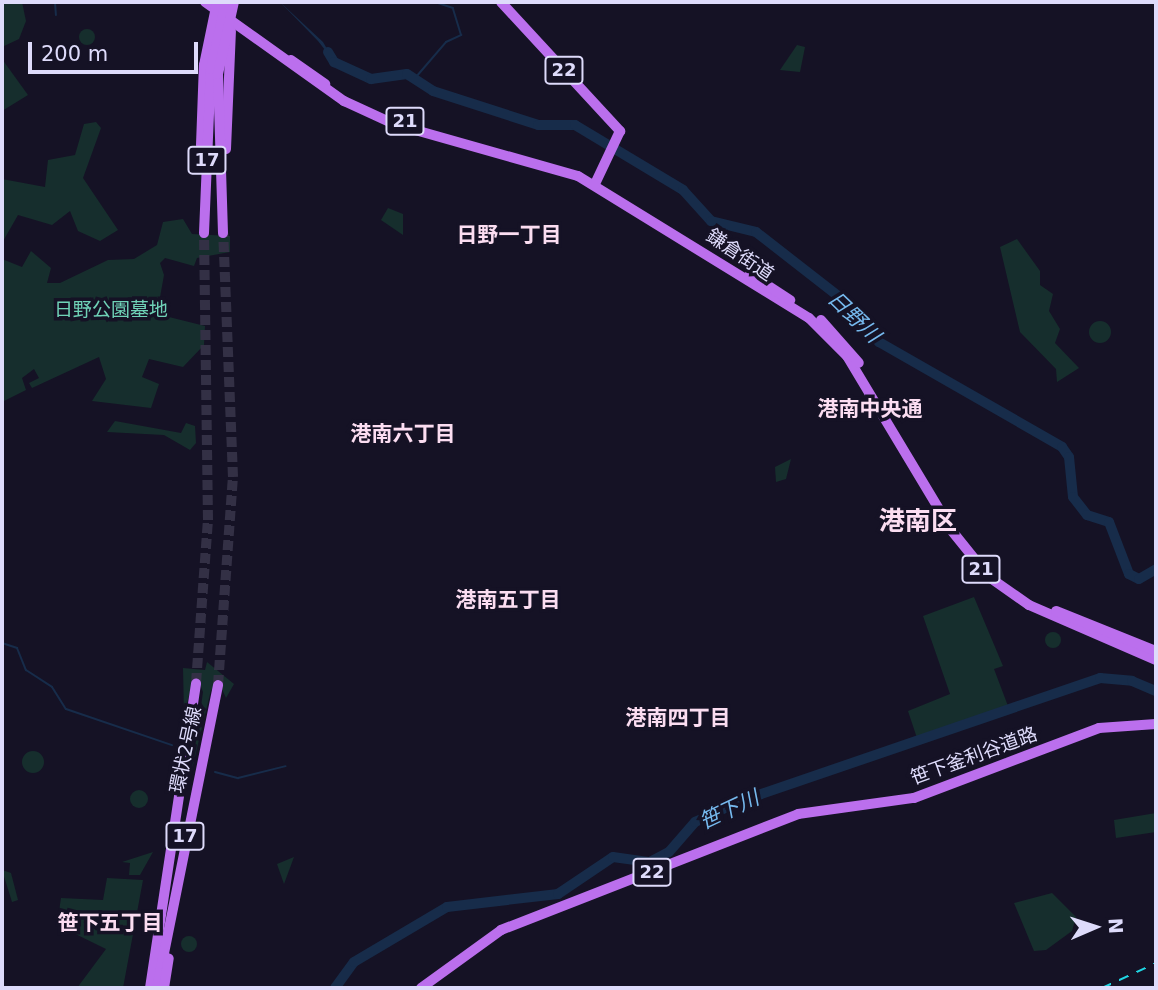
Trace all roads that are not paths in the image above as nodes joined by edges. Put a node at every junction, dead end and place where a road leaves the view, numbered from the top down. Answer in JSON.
{"nodes":[{"id":1,"x":205,"y":2,"type":"edge"},
{"id":2,"x":226,"y":2,"type":"edge"},
{"id":3,"x":234,"y":2,"type":"edge"},
{"id":4,"x":240,"y":2,"type":"edge"},
{"id":5,"x":501,"y":2,"type":"edge"},
{"id":6,"x":216,"y":4,"type":"edge"},
{"id":7,"x":234,"y":20,"type":"junction"},
{"id":8,"x":214,"y":87,"type":"junction"},
{"id":9,"x":596,"y":182,"type":"junction"},
{"id":10,"x":1156,"y":651,"type":"edge"},
{"id":11,"x":1156,"y":660,"type":"edge"},
{"id":12,"x":197,"y":683,"type":"tunnel mouth"},
{"id":13,"x":218,"y":685,"type":"tunnel mouth"},
{"id":14,"x":1156,"y":724,"type":"edge"},
{"id":15,"x":186,"y":833,"type":"junction"},
{"id":16,"x":161,"y":911,"type":"junction"},
{"id":17,"x":143,"y":988,"type":"edge"},
{"id":18,"x":150,"y":988,"type":"edge"},
{"id":19,"x":157,"y":988,"type":"edge"},
{"id":20,"x":164,"y":988,"type":"edge"},
{"id":21,"x":421,"y":988,"type":"edge"}],
"edges":[{"from":1,"to":6,"type":"main road","name":"鎌倉街道","number":"21"},
{"from":2,"to":8,"type":"main road","number":"17"},
{"from":3,"to":8,"type":"main road","number":"17"},
{"from":4,"to":7,"type":"main road"},
{"from":5,"to":9,"type":"main road","number":"22"},
{"from":6,"to":7,"type":"main road","name":"鎌倉街道","number":"21"},
{"from":6,"to":8,"type":"main road","number":"17"},
{"from":7,"to":8,"type":"main road","number":"17"},
{"from":7,"to":9,"type":"main road","name":"鎌倉街道","number":"21"},
{"from":9,"to":10,"type":"main road","name":"鎌倉街道","number":"21"},
{"from":9,"to":11,"type":"main road","name":"鎌倉街道","number":"21"},
{"from":12,"to":16,"type":"main road","name":"環状2号線","number":"17"},
{"from":13,"to":15,"type":"main road","name":"環状2号線","number":"17"},
{"from":14,"to":21,"type":"main road","name":"笹下釜利谷道路","number":"22"},
{"from":15,"to":19,"type":"main road","name":"環状2号線","number":"17"},
{"from":15,"to":20,"type":"main road","number":"17"},
{"from":16,"to":17,"type":"main road","name":"環状2号線","number":"17"},
{"from":16,"to":18,"type":"main road","name":"環状2号線","number":"17"}]}
